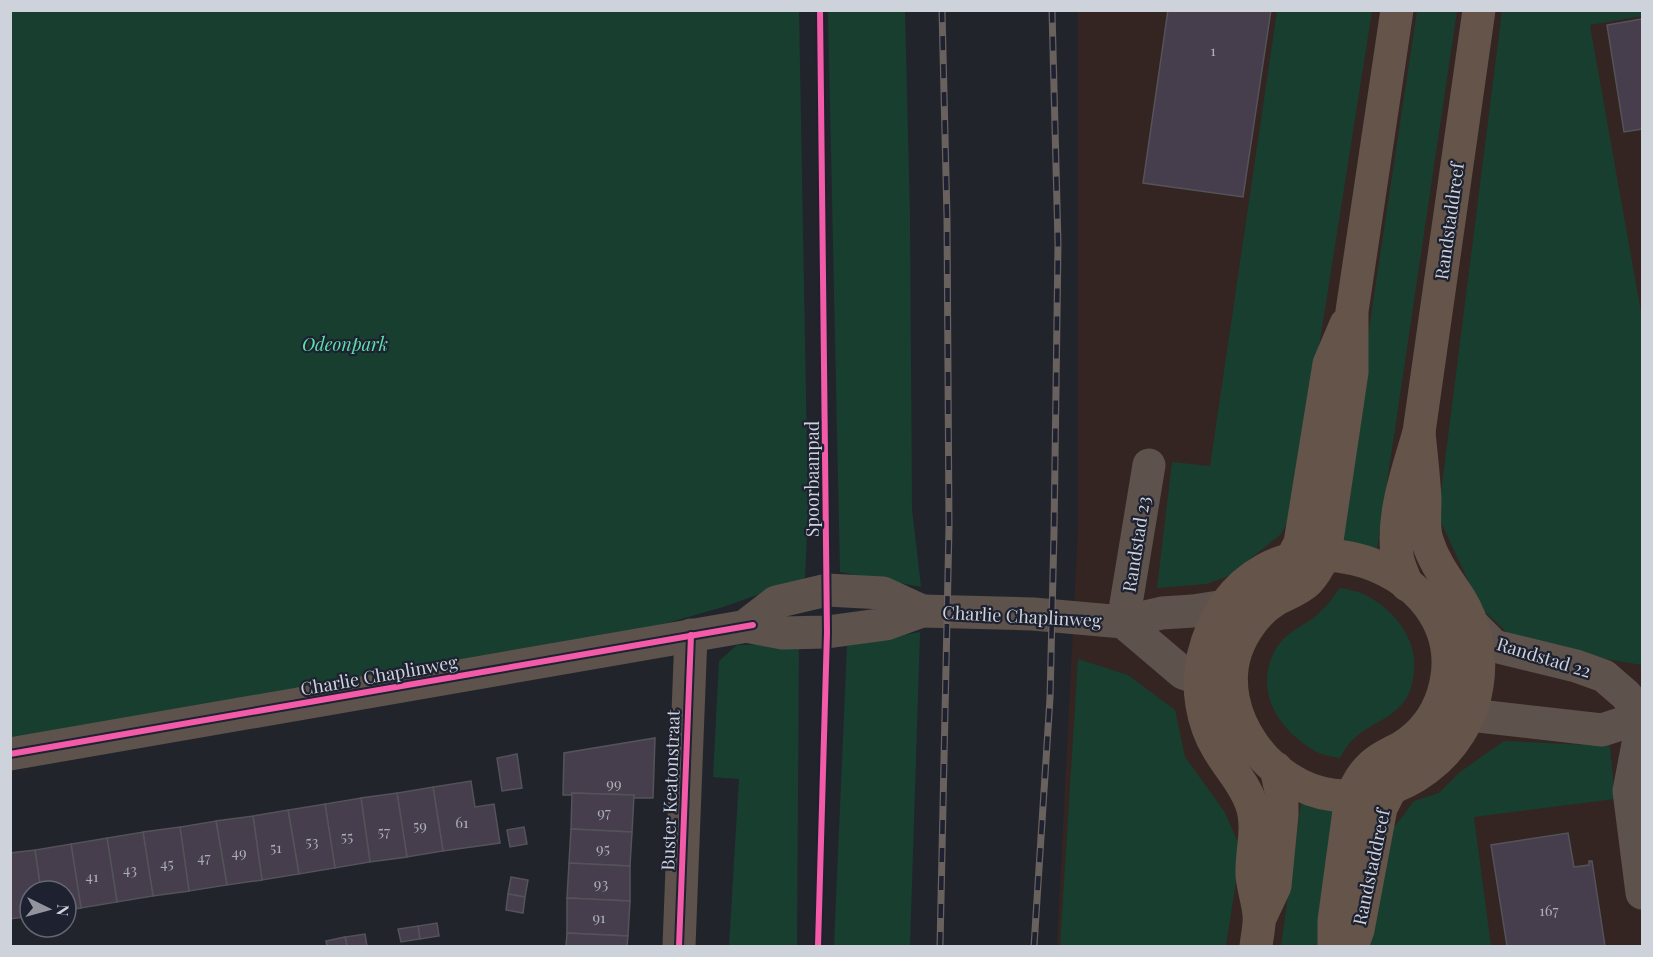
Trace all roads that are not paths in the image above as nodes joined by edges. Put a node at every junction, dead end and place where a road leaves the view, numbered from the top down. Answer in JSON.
{"nodes":[{"id":1,"x":1396,"y":10,"type":"edge"},
{"id":2,"x":1479,"y":10,"type":"edge"},
{"id":3,"x":1352,"y":311,"type":"junction"},
{"id":4,"x":1419,"y":432,"type":"junction"},
{"id":5,"x":1149,"y":465,"type":"dead end"},
{"id":6,"x":1325,"y":554,"type":"junction"},
{"id":7,"x":1292,"y":558,"type":"junction"},
{"id":8,"x":1407,"y":585,"type":"junction"},
{"id":9,"x":1225,"y":606,"type":"junction"},
{"id":10,"x":1123,"y":622,"type":"junction"},
{"id":11,"x":1471,"y":622,"type":"junction"},
{"id":12,"x":691,"y":635,"type":"junction"},
{"id":13,"x":1447,"y":654,"type":"junction"},
{"id":14,"x":1479,"y":665,"type":"junction"},
{"id":15,"x":1200,"y":679,"type":"junction"},
{"id":16,"x":1232,"y":695,"type":"junction"},
{"id":17,"x":1470,"y":716,"type":"junction"},
{"id":18,"x":1642,"y":716,"type":"edge"},
{"id":19,"x":1642,"y":723,"type":"edge"},
{"id":20,"x":10,"y":754,"type":"edge"},
{"id":21,"x":1276,"y":768,"type":"junction"},
{"id":22,"x":1391,"y":788,"type":"junction"},
{"id":23,"x":1352,"y":796,"type":"junction"},
{"id":24,"x":1642,"y":893,"type":"edge"},
{"id":25,"x":1258,"y":932,"type":"edge"},
{"id":26,"x":679,"y":946,"type":"edge"},
{"id":27,"x":1334,"y":946,"type":"edge"},
{"id":28,"x":1352,"y":946,"type":"edge"}],
"edges":[{"from":1,"to":3,"type":"main road"},
{"from":2,"to":4,"type":"main road","name":"Randstaddreef"},
{"from":3,"to":6,"type":"main road"},
{"from":3,"to":7,"type":"main road"},
{"from":4,"to":8,"type":"main road","name":"Randstaddreef"},
{"from":4,"to":11,"type":"main road","name":"Randstaddreef"},
{"from":5,"to":10,"type":"street","name":"Randstad 23"},
{"from":6,"to":7,"type":"main road"},
{"from":6,"to":8,"type":"main road"},
{"from":6,"to":16,"type":"main road","name":"Randstaddreef"},
{"from":7,"to":9,"type":"main road"},
{"from":8,"to":13,"type":"main road"},
{"from":9,"to":10,"type":"street","name":"Charlie Chaplinweg"},
{"from":9,"to":15,"type":"main road"},
{"from":10,"to":12,"type":"street","name":"Charlie Chaplinweg"},
{"from":10,"to":15,"type":"street","name":"Charlie Chaplinweg"},
{"from":11,"to":14,"type":"main road","name":"Randstaddreef"},
{"from":11,"to":18,"type":"street","name":"Randstad 22"},
{"from":12,"to":20,"type":"street","name":"Charlie Chaplinweg"},
{"from":12,"to":26,"type":"street","name":"Buster Keatonstraat"},
{"from":13,"to":14,"type":"main road"},
{"from":13,"to":23,"type":"main road"},
{"from":14,"to":17,"type":"main road","name":"Randstaddreef"},
{"from":14,"to":18,"type":"street","name":"Randstad 22"},
{"from":15,"to":16,"type":"main road"},
{"from":15,"to":25,"type":"main road"},
{"from":16,"to":21,"type":"main road","name":"Randstaddreef"},
{"from":17,"to":18,"type":"street"},
{"from":17,"to":22,"type":"main road","name":"Randstaddreef"},
{"from":19,"to":24,"type":"street"},
{"from":21,"to":23,"type":"main road","name":"Randstaddreef"},
{"from":21,"to":25,"type":"main road"},
{"from":22,"to":23,"type":"main road","name":"Randstaddreef"},
{"from":22,"to":28,"type":"main road","name":"Randstaddreef"},
{"from":23,"to":27,"type":"main road","name":"Randstaddreef"}]}
